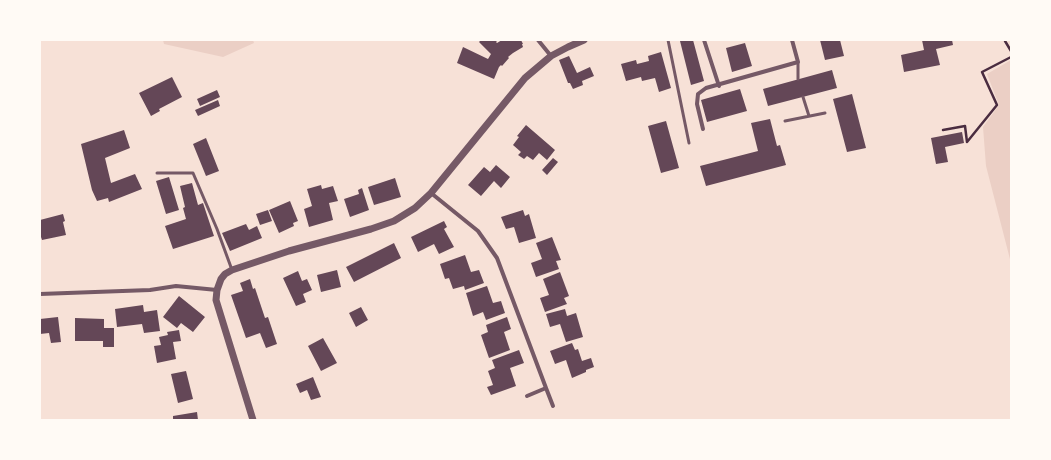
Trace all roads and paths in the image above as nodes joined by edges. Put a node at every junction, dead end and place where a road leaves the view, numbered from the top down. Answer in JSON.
{"nodes":[{"id":1,"x":538,"y":40,"type":"edge"},
{"id":2,"x":584,"y":40,"type":"edge"},
{"id":3,"x":668,"y":40,"type":"edge"},
{"id":4,"x":704,"y":40,"type":"edge"},
{"id":5,"x":792,"y":40,"type":"edge"},
{"id":6,"x":1005,"y":41,"type":"dead end"},
{"id":7,"x":1011,"y":51,"type":"edge"},
{"id":8,"x":551,"y":56,"type":"junction"},
{"id":9,"x":1011,"y":57,"type":"edge"},
{"id":10,"x":798,"y":62,"type":"junction"},
{"id":11,"x":798,"y":79,"type":"dead end"},
{"id":12,"x":719,"y":86,"type":"junction"},
{"id":13,"x":803,"y":97,"type":"dead end"},
{"id":14,"x":825,"y":113,"type":"dead end"},
{"id":15,"x":809,"y":116,"type":"junction"},
{"id":16,"x":785,"y":121,"type":"dead end"},
{"id":17,"x":703,"y":129,"type":"dead end"},
{"id":18,"x":943,"y":130,"type":"dead end"},
{"id":19,"x":689,"y":143,"type":"dead end"},
{"id":20,"x":157,"y":173,"type":"dead end"},
{"id":21,"x":432,"y":193,"type":"junction"},
{"id":22,"x":232,"y":270,"type":"junction"},
{"id":23,"x":217,"y":290,"type":"junction"},
{"id":24,"x":40,"y":294,"type":"edge"},
{"id":25,"x":546,"y":388,"type":"junction"},
{"id":26,"x":527,"y":396,"type":"dead end"},
{"id":27,"x":553,"y":406,"type":"dead end"},
{"id":28,"x":254,"y":420,"type":"edge"}],
"edges":[{"from":1,"to":8,"type":"street"},
{"from":2,"to":8,"type":"street"},
{"from":3,"to":19,"type":"lane"},
{"from":4,"to":12,"type":"street"},
{"from":5,"to":10,"type":"street"},
{"from":6,"to":7,"type":"path"},
{"from":8,"to":21,"type":"street"},
{"from":9,"to":18,"type":"path"},
{"from":10,"to":11,"type":"lane"},
{"from":10,"to":12,"type":"street"},
{"from":12,"to":17,"type":"street"},
{"from":13,"to":15,"type":"lane"},
{"from":14,"to":15,"type":"lane"},
{"from":15,"to":16,"type":"lane"},
{"from":20,"to":22,"type":"lane"},
{"from":21,"to":22,"type":"street"},
{"from":21,"to":25,"type":"street"},
{"from":22,"to":23,"type":"street"},
{"from":23,"to":24,"type":"street"},
{"from":23,"to":28,"type":"street"},
{"from":25,"to":26,"type":"street"},
{"from":25,"to":27,"type":"street"}]}
